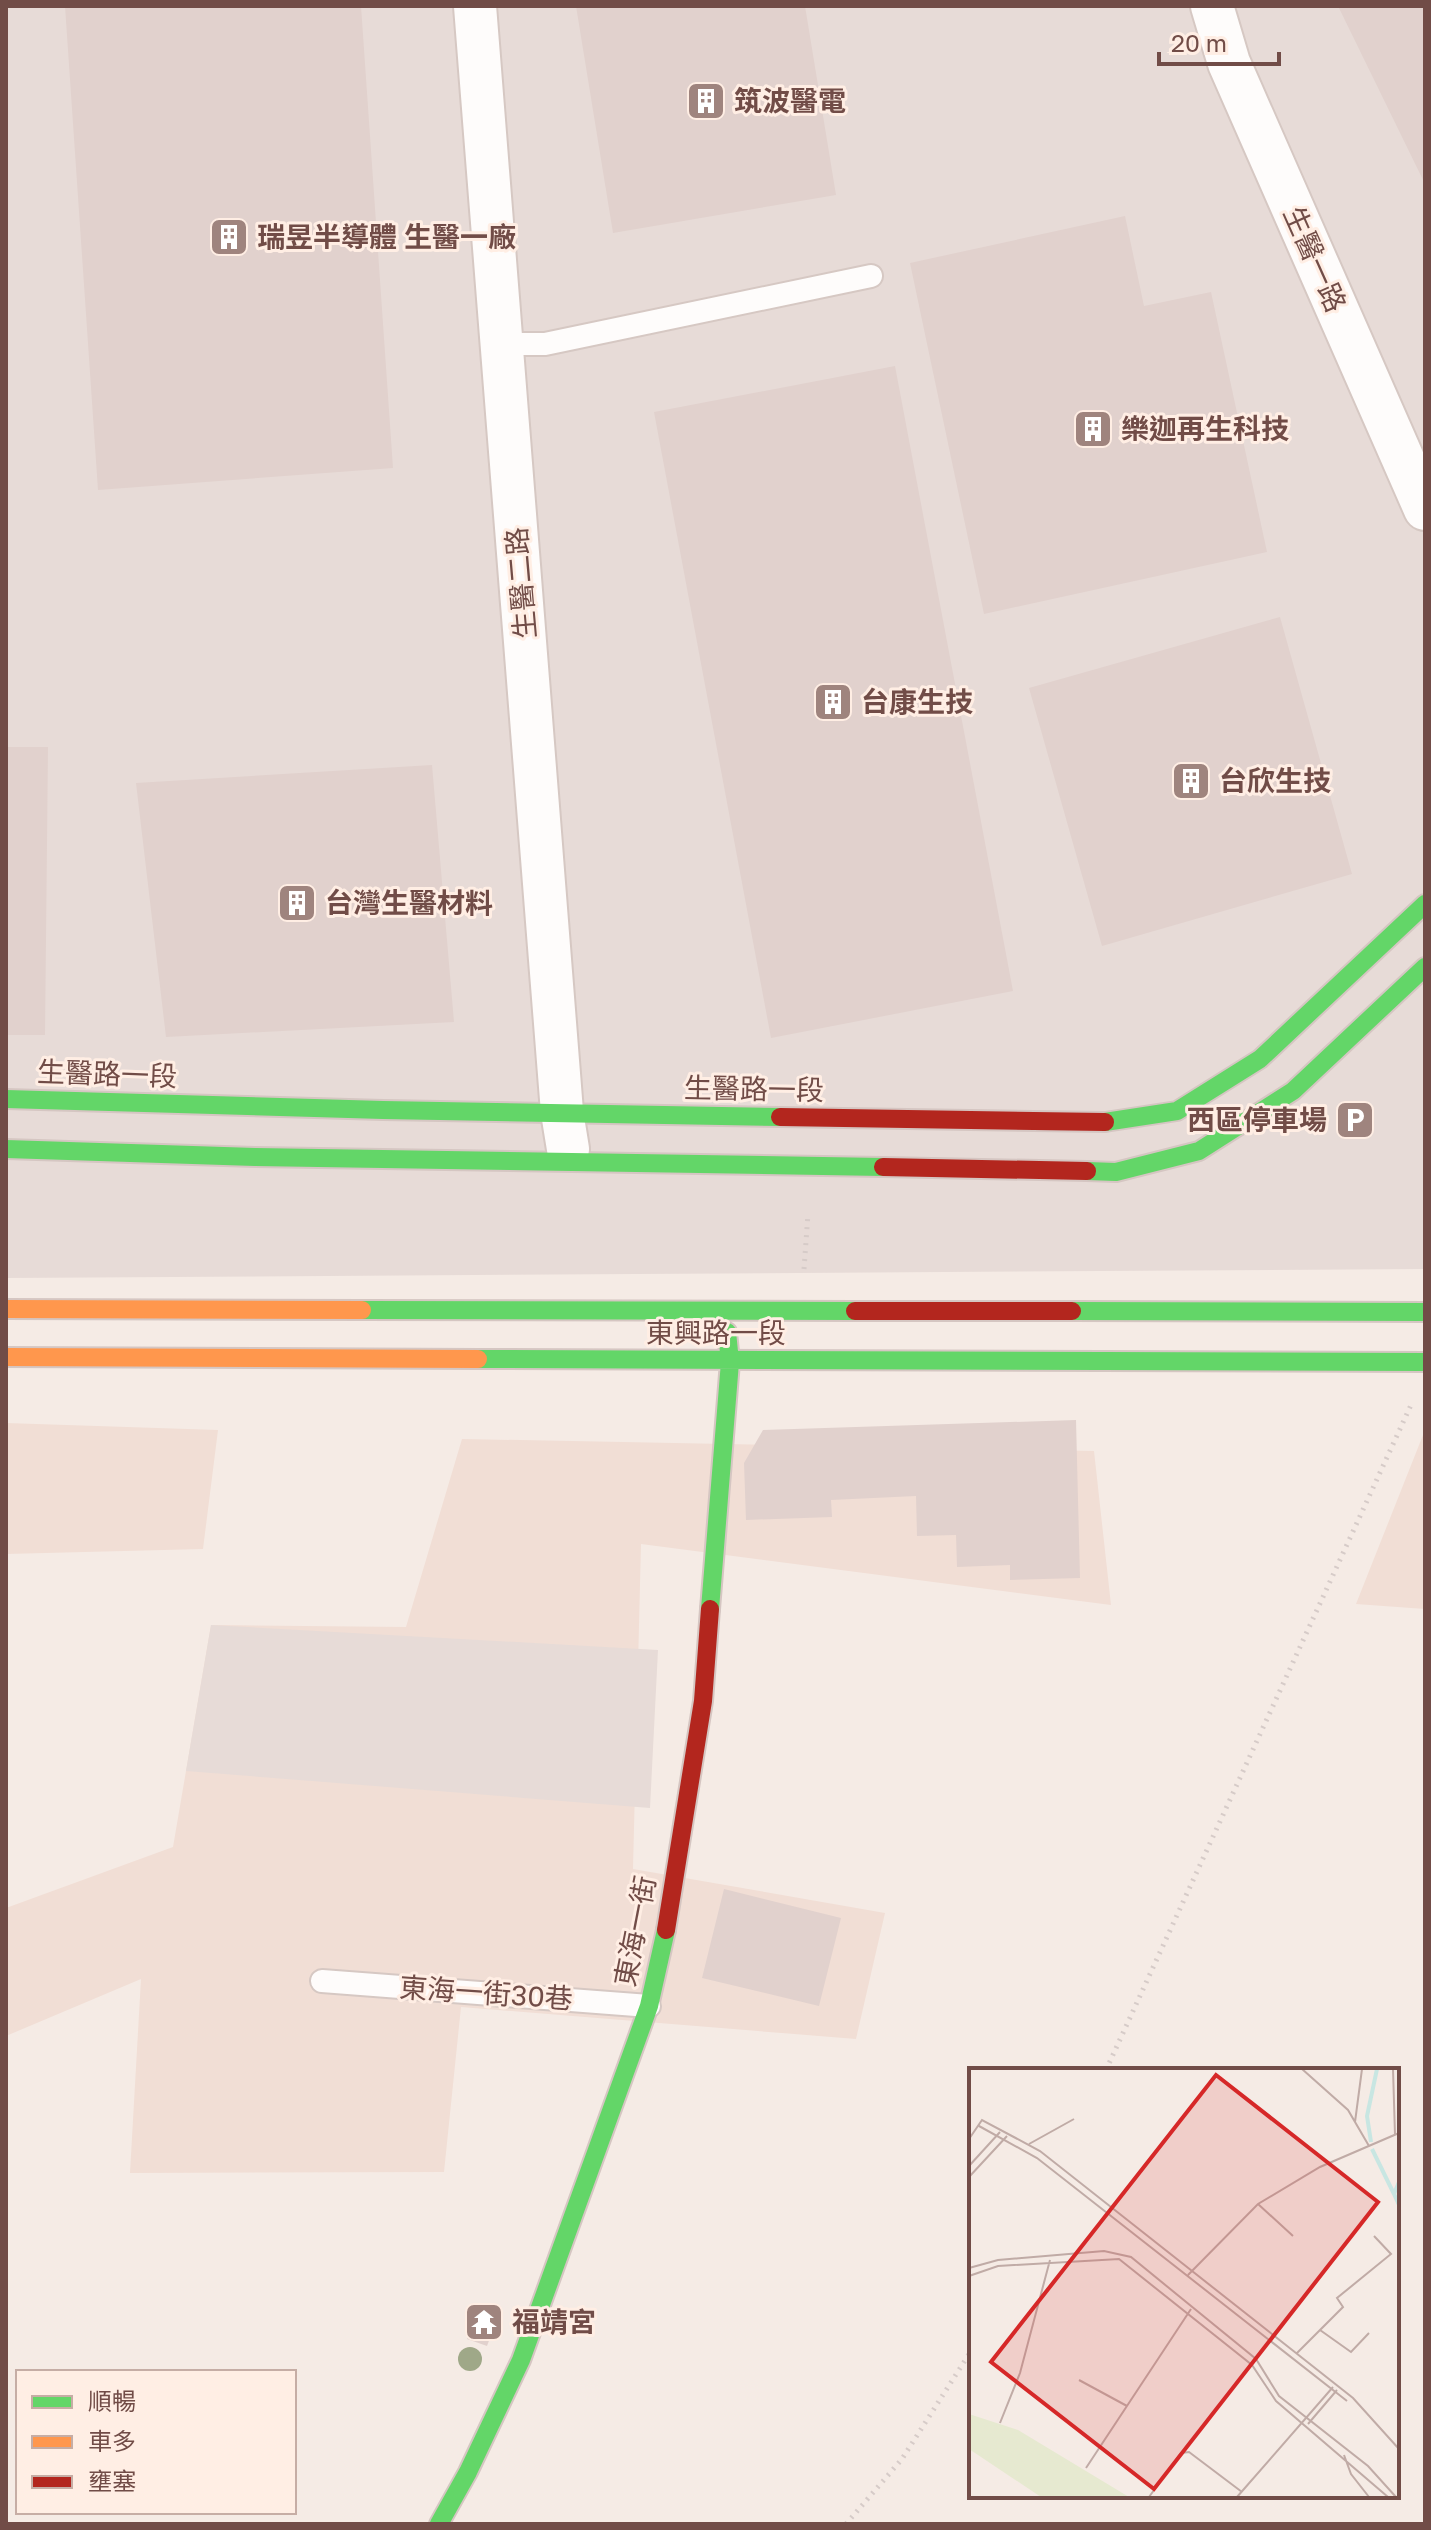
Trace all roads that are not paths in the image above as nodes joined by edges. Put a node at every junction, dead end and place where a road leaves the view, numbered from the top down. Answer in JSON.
{"nodes":[{"id":1,"x":475,"y":6,"type":"edge"},
{"id":2,"x":1212,"y":6,"type":"edge"},
{"id":3,"x":871,"y":276,"type":"dead end"},
{"id":4,"x":502,"y":344,"type":"junction"},
{"id":5,"x":1425,"y":509,"type":"edge"},
{"id":6,"x":1425,"y":904,"type":"edge"},
{"id":7,"x":1425,"y":967,"type":"edge"},
{"id":8,"x":6,"y":1099,"type":"edge"},
{"id":9,"x":562,"y":1112,"type":"junction"},
{"id":10,"x":6,"y":1149,"type":"edge"},
{"id":11,"x":570,"y":1160,"type":"junction"},
{"id":12,"x":6,"y":1309,"type":"edge"},
{"id":13,"x":725,"y":1310,"type":"junction"},
{"id":14,"x":1425,"y":1312,"type":"edge"},
{"id":15,"x":6,"y":1357,"type":"edge"},
{"id":16,"x":730,"y":1362,"type":"junction"},
{"id":17,"x":1425,"y":1362,"type":"edge"},
{"id":18,"x":322,"y":1981,"type":"dead end"},
{"id":19,"x":649,"y":2006,"type":"junction"},
{"id":20,"x":439,"y":2524,"type":"edge"}],
"edges":[{"from":1,"to":4,"type":"street","name":"生醫二路"},
{"from":2,"to":5,"type":"street","name":"生醫一路"},
{"from":3,"to":4,"type":"lane"},
{"from":4,"to":9,"type":"street","name":"生醫二路"},
{"from":6,"to":9,"type":"street","name":"生醫路一段"},
{"from":7,"to":11,"type":"street"},
{"from":8,"to":9,"type":"street","name":"生醫路一段"},
{"from":9,"to":11,"type":"street","name":"生醫二路"},
{"from":10,"to":11,"type":"street"},
{"from":12,"to":13,"type":"street","name":"東興路一段"},
{"from":13,"to":14,"type":"street","name":"東興路一段"},
{"from":13,"to":16,"type":"street","name":"東海一街"},
{"from":15,"to":16,"type":"street","name":"東興路一段"},
{"from":16,"to":17,"type":"street","name":"東興路一段"},
{"from":16,"to":19,"type":"street","name":"東海一街"},
{"from":18,"to":19,"type":"lane","name":"東海一街30巷"},
{"from":19,"to":20,"type":"street","name":"東海一街"}]}
